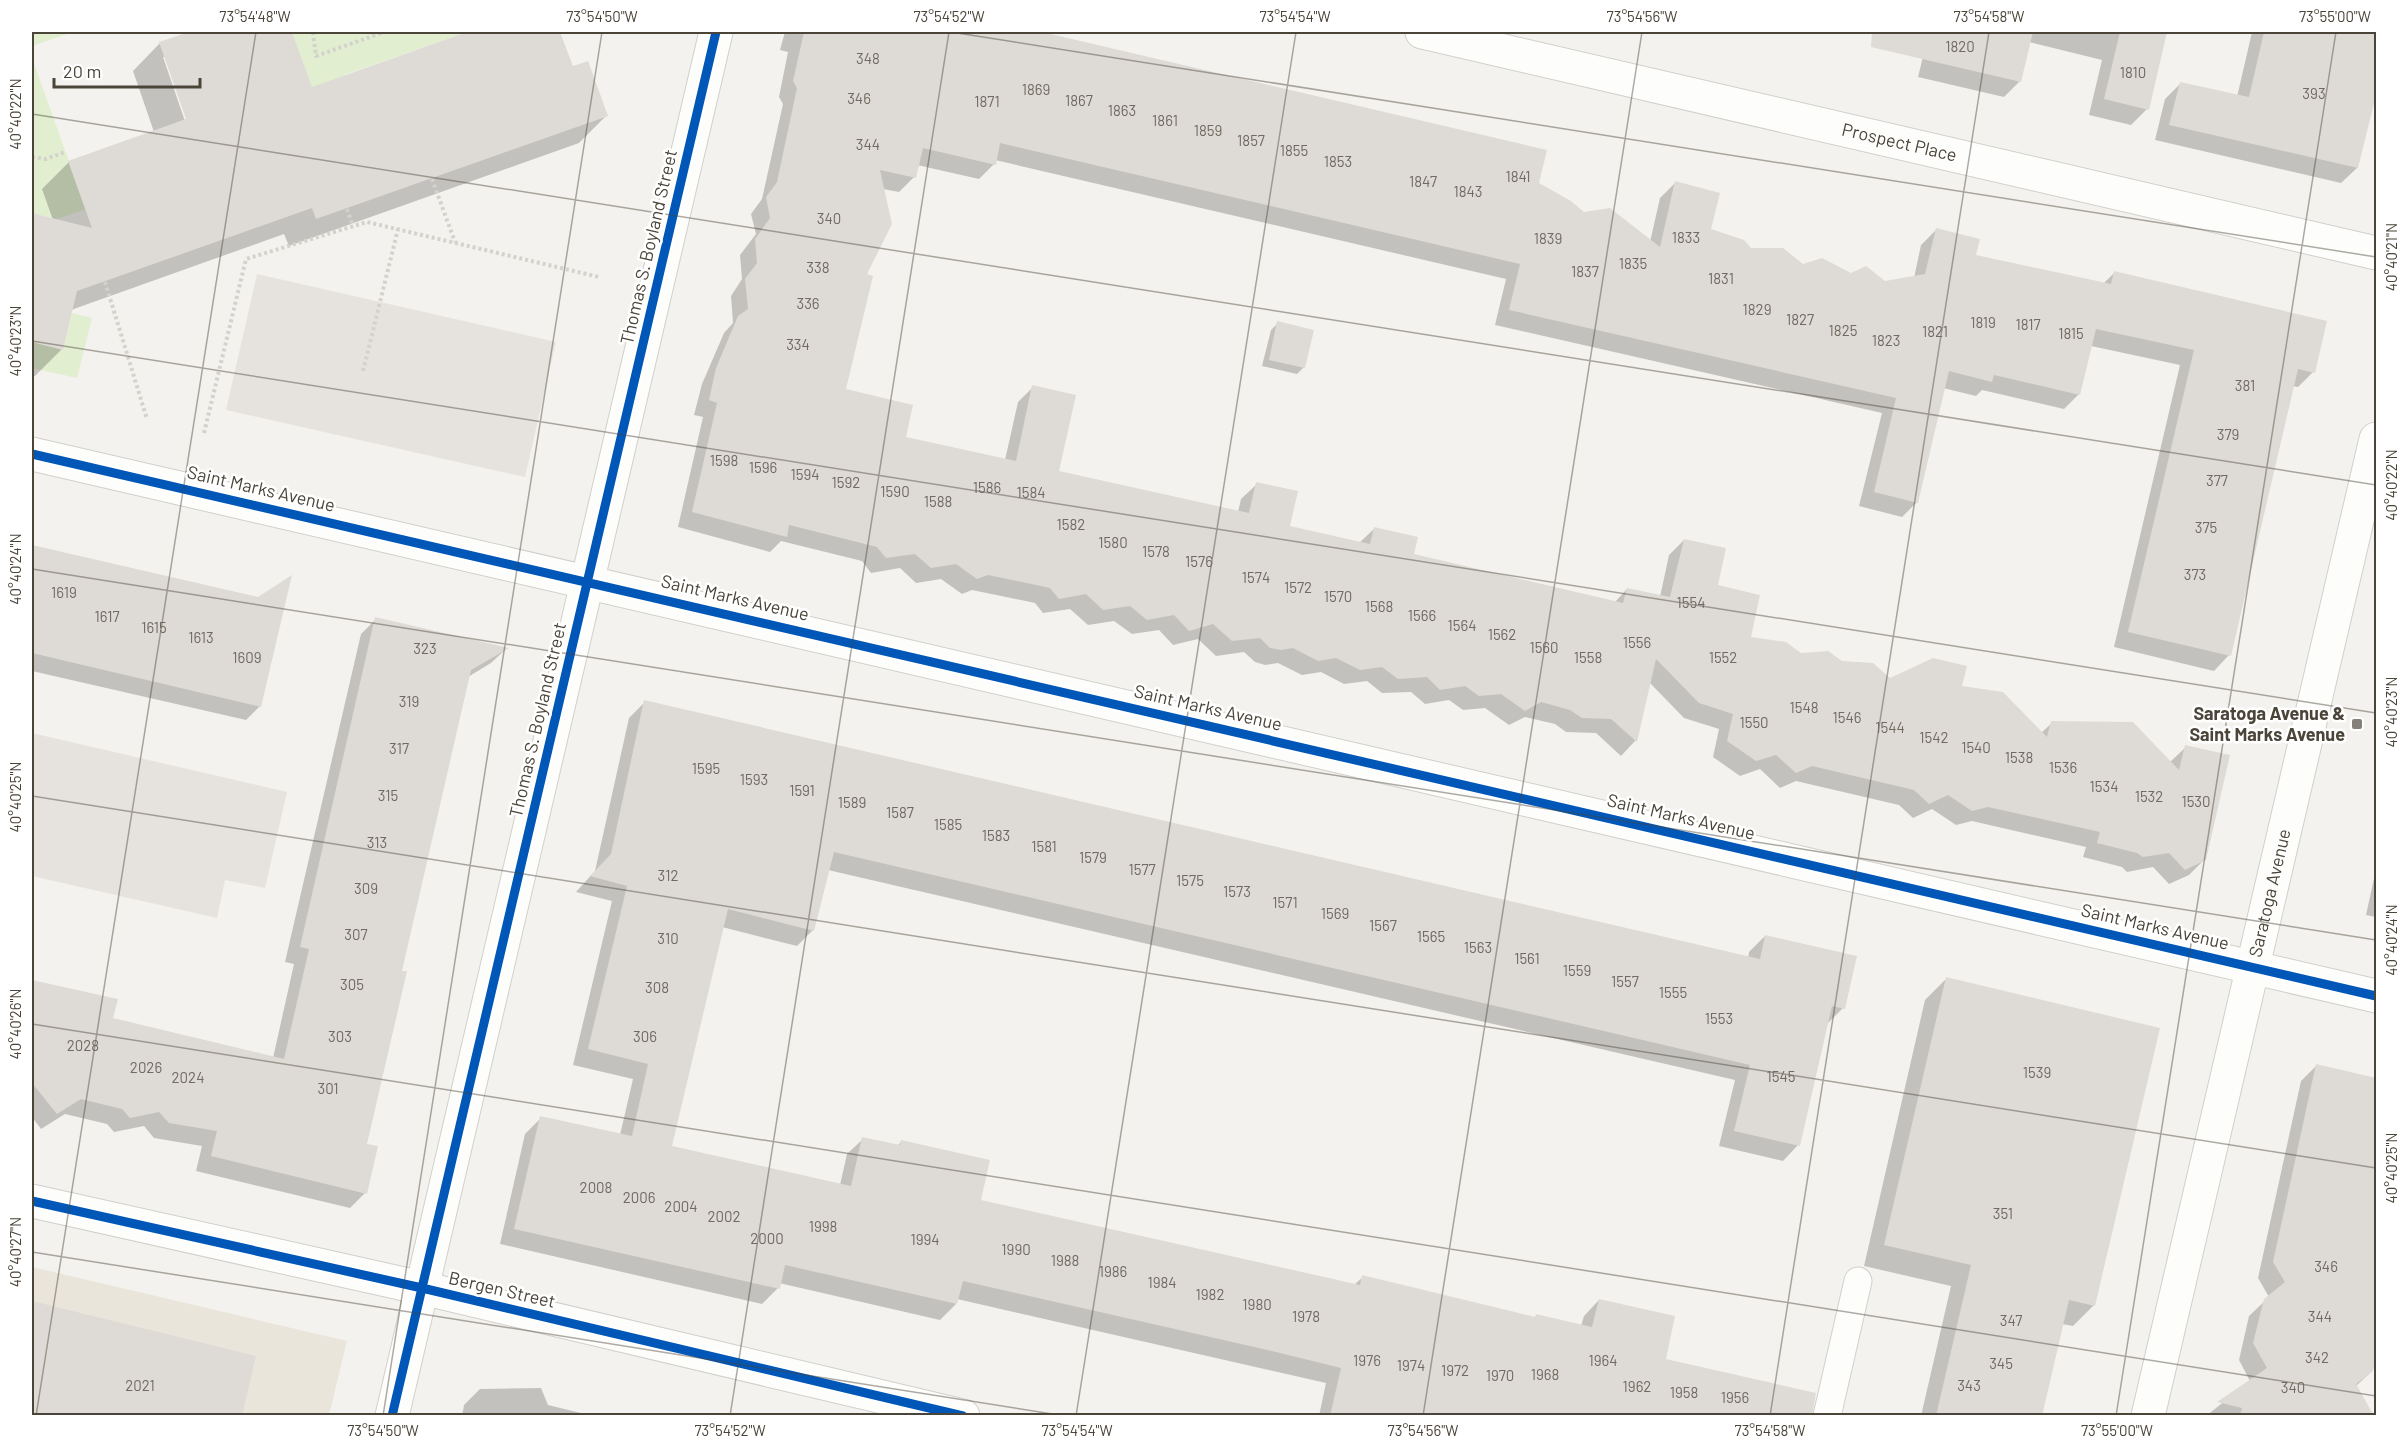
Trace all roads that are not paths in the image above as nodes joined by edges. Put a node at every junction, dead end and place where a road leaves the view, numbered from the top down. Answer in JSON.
{"nodes":[{"id":1,"x":712,"y":32,"type":"edge"},
{"id":2,"x":1422,"y":32,"type":"edge"},
{"id":3,"x":2376,"y":253,"type":"edge"},
{"id":4,"x":2376,"y":440,"type":"edge"},
{"id":5,"x":32,"y":454,"type":"edge"},
{"id":6,"x":587,"y":580,"type":"junction"},
{"id":7,"x":2254,"y":967,"type":"junction"},
{"id":8,"x":2376,"y":996,"type":"edge"},
{"id":9,"x":32,"y":1201,"type":"edge"},
{"id":10,"x":1858,"y":1281,"type":"dead end"},
{"id":11,"x":422,"y":1288,"type":"junction"},
{"id":12,"x":392,"y":1416,"type":"edge"},
{"id":13,"x":963,"y":1416,"type":"edge"},
{"id":14,"x":1827,"y":1416,"type":"edge"},
{"id":15,"x":2148,"y":1416,"type":"edge"}],
"edges":[{"from":1,"to":6,"type":"street","name":"Thomas S. Boyland Street"},
{"from":2,"to":3,"type":"street","name":"Prospect Place"},
{"from":4,"to":7,"type":"street","name":"Saratoga Avenue"},
{"from":5,"to":6,"type":"street","name":"Saint Marks Avenue"},
{"from":6,"to":7,"type":"street","name":"Saint Marks Avenue"},
{"from":6,"to":11,"type":"street","name":"Thomas S. Boyland Street"},
{"from":7,"to":8,"type":"street","name":"Saint Marks Avenue"},
{"from":7,"to":15,"type":"street","name":"Saratoga Avenue"},
{"from":9,"to":11,"type":"street","name":"Bergen Street"},
{"from":10,"to":14,"type":"lane"},
{"from":11,"to":12,"type":"street","name":"Thomas S. Boyland Street"},
{"from":11,"to":13,"type":"street","name":"Bergen Street"}]}
